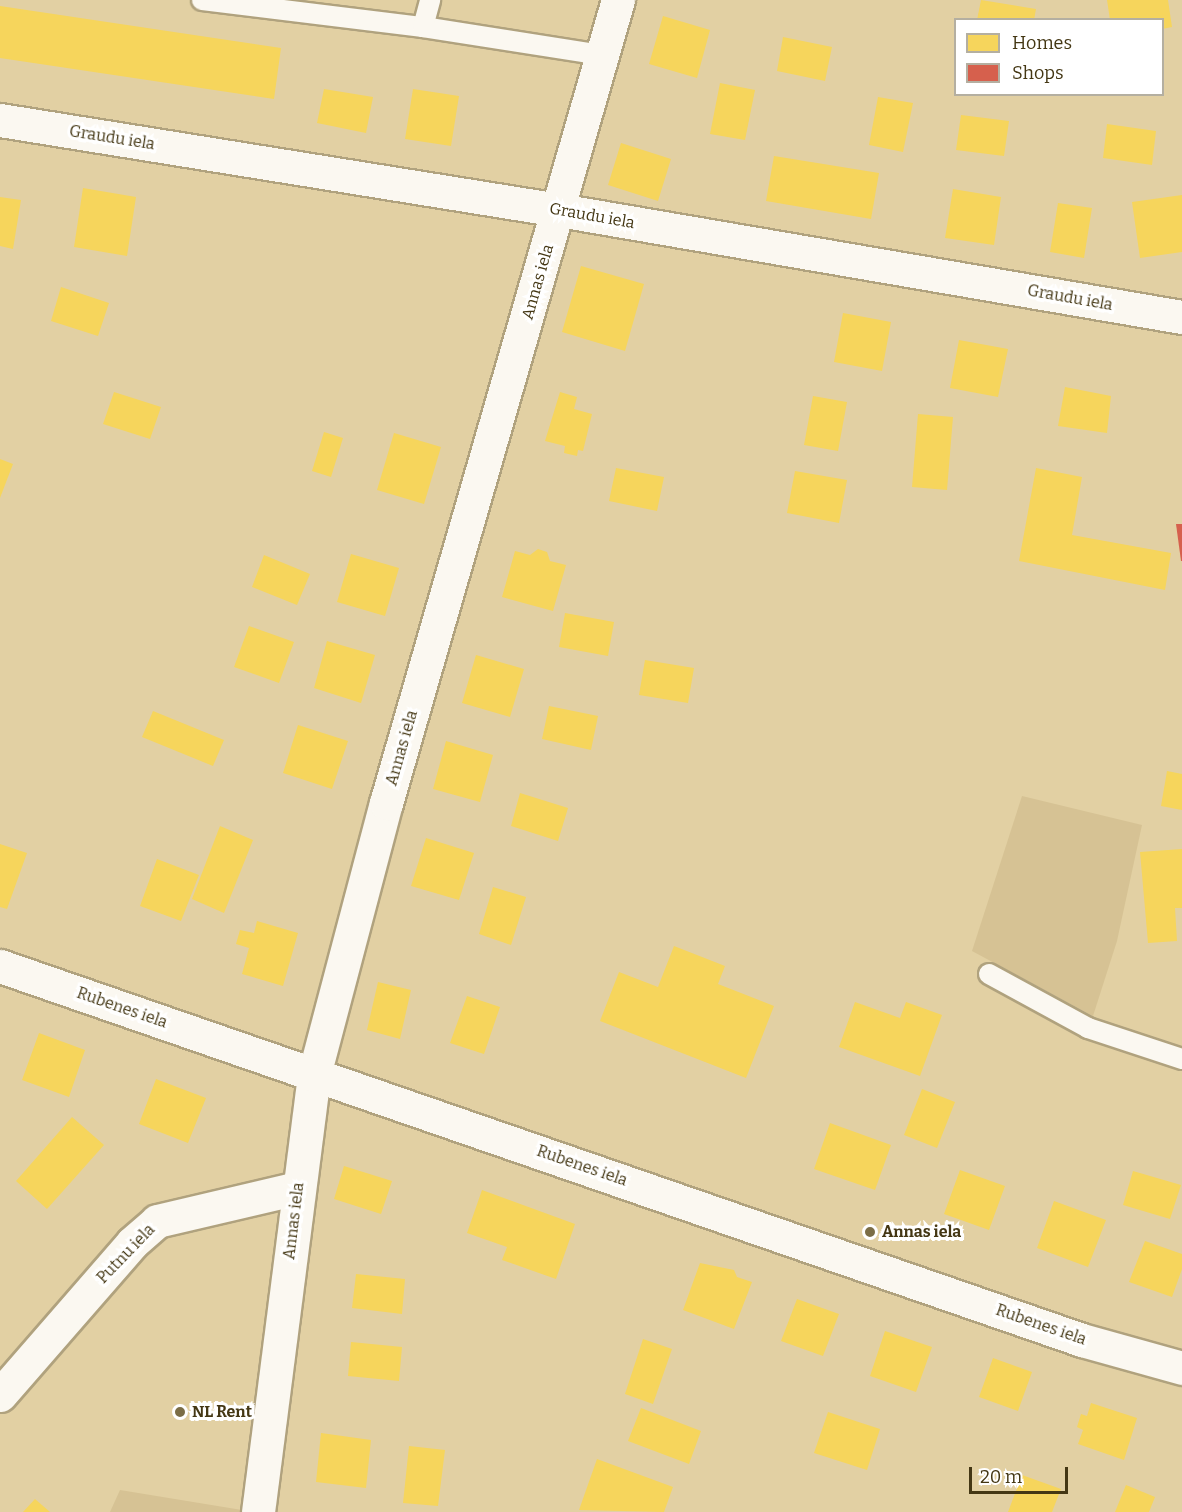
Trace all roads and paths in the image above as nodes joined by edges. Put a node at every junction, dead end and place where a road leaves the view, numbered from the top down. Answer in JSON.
{"nodes":[{"id":1,"x":202,"y":0,"type":"edge"},
{"id":2,"x":430,"y":0,"type":"edge"},
{"id":3,"x":618,"y":0,"type":"edge"},
{"id":4,"x":423,"y":27,"type":"junction"},
{"id":5,"x":601,"y":55,"type":"junction"},
{"id":6,"x":0,"y":120,"type":"edge"},
{"id":7,"x":559,"y":210,"type":"junction"},
{"id":8,"x":1182,"y":317,"type":"edge"},
{"id":9,"x":0,"y":966,"type":"edge"},
{"id":10,"x":989,"y":974,"type":"dead end"},
{"id":11,"x":1182,"y":1059,"type":"edge"},
{"id":12,"x":314,"y":1075,"type":"junction"},
{"id":13,"x":298,"y":1188,"type":"junction"},
{"id":14,"x":1176,"y":1362,"type":"edge"},
{"id":15,"x":0,"y":1395,"type":"edge"},
{"id":16,"x":258,"y":1512,"type":"edge"}],
"edges":[{"from":1,"to":4,"type":"lane"},
{"from":2,"to":4,"type":"lane"},
{"from":3,"to":5,"type":"street","name":"Annas iela"},
{"from":4,"to":5,"type":"lane"},
{"from":5,"to":7,"type":"street","name":"Annas iela"},
{"from":6,"to":7,"type":"street","name":"Graudu iela"},
{"from":7,"to":8,"type":"street","name":"Graudu iela"},
{"from":7,"to":12,"type":"street","name":"Annas iela"},
{"from":9,"to":12,"type":"street","name":"Rubenes iela"},
{"from":10,"to":11,"type":"lane"},
{"from":12,"to":13,"type":"street","name":"Annas iela"},
{"from":12,"to":14,"type":"street","name":"Rubenes iela"},
{"from":13,"to":15,"type":"street","name":"Putnu iela"},
{"from":13,"to":16,"type":"street","name":"Annas iela"}]}
